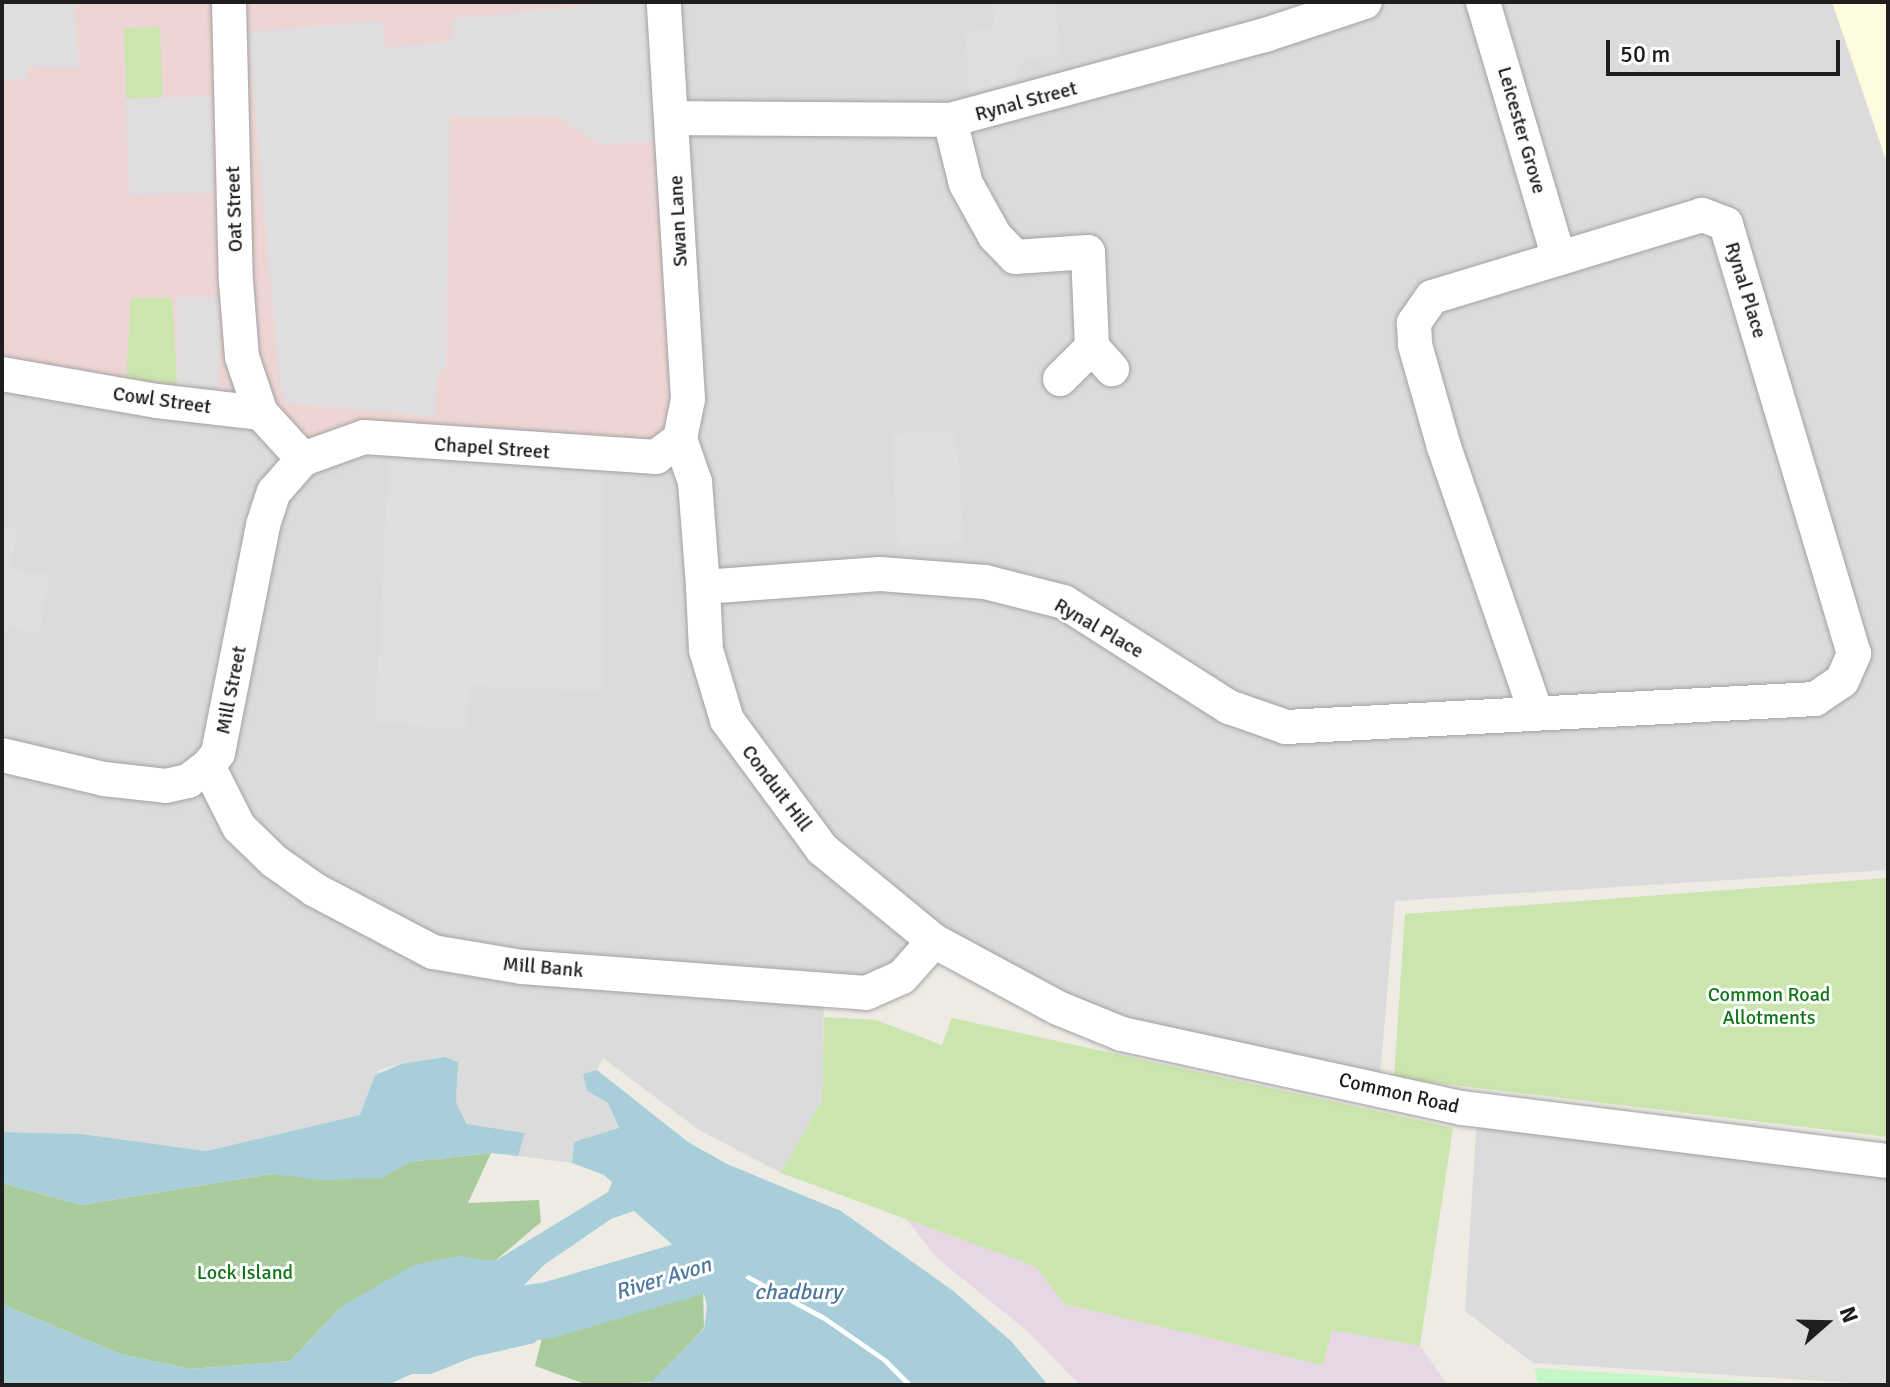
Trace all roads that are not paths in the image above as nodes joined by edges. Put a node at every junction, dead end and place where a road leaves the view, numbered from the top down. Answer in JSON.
{"nodes":[{"id":1,"x":229,"y":2,"type":"edge"},
{"id":2,"x":664,"y":2,"type":"edge"},
{"id":3,"x":1365,"y":2,"type":"edge"},
{"id":4,"x":1483,"y":2,"type":"edge"},
{"id":5,"x":1266,"y":19,"type":"edge"},
{"id":6,"x":675,"y":118,"type":"junction"},
{"id":7,"x":950,"y":120,"type":"junction"},
{"id":8,"x":1559,"y":258,"type":"junction"},
{"id":9,"x":2,"y":374,"type":"edge"},
{"id":10,"x":1060,"y":379,"type":"dead end"},
{"id":11,"x":261,"y":413,"type":"junction"},
{"id":12,"x":680,"y":439,"type":"junction"},
{"id":13,"x":303,"y":459,"type":"junction"},
{"id":14,"x":703,"y":587,"type":"junction"},
{"id":15,"x":1536,"y":712,"type":"junction"},
{"id":16,"x":2,"y":755,"type":"edge"},
{"id":17,"x":208,"y":766,"type":"junction"},
{"id":18,"x":934,"y":941,"type":"junction"},
{"id":19,"x":1888,"y":1161,"type":"edge"}],
"edges":[{"from":1,"to":11,"type":"street","name":"Oat Street"},
{"from":2,"to":6,"type":"street","name":"Swan Lane"},
{"from":3,"to":5,"type":"street","name":"Rynal Street"},
{"from":4,"to":8,"type":"street","name":"Leicester Grove"},
{"from":5,"to":7,"type":"street","name":"Rynal Street"},
{"from":6,"to":7,"type":"street","name":"Rynal Street"},
{"from":6,"to":12,"type":"street","name":"Swan Lane"},
{"from":7,"to":10,"type":"street"},
{"from":8,"to":15,"type":"street","name":"Rynal Place"},
{"from":8,"to":15,"type":"street","name":"Rynal Place"},
{"from":9,"to":11,"type":"street","name":"Cowl Street"},
{"from":11,"to":13,"type":"street"},
{"from":12,"to":13,"type":"street","name":"Chapel Street"},
{"from":12,"to":14,"type":"street"},
{"from":13,"to":17,"type":"street","name":"Mill Street"},
{"from":14,"to":15,"type":"street","name":"Rynal Place"},
{"from":14,"to":18,"type":"street","name":"Conduit Hill"},
{"from":16,"to":17,"type":"street"},
{"from":17,"to":18,"type":"street","name":"Mill Bank"},
{"from":18,"to":19,"type":"street","name":"Common Road"}]}
